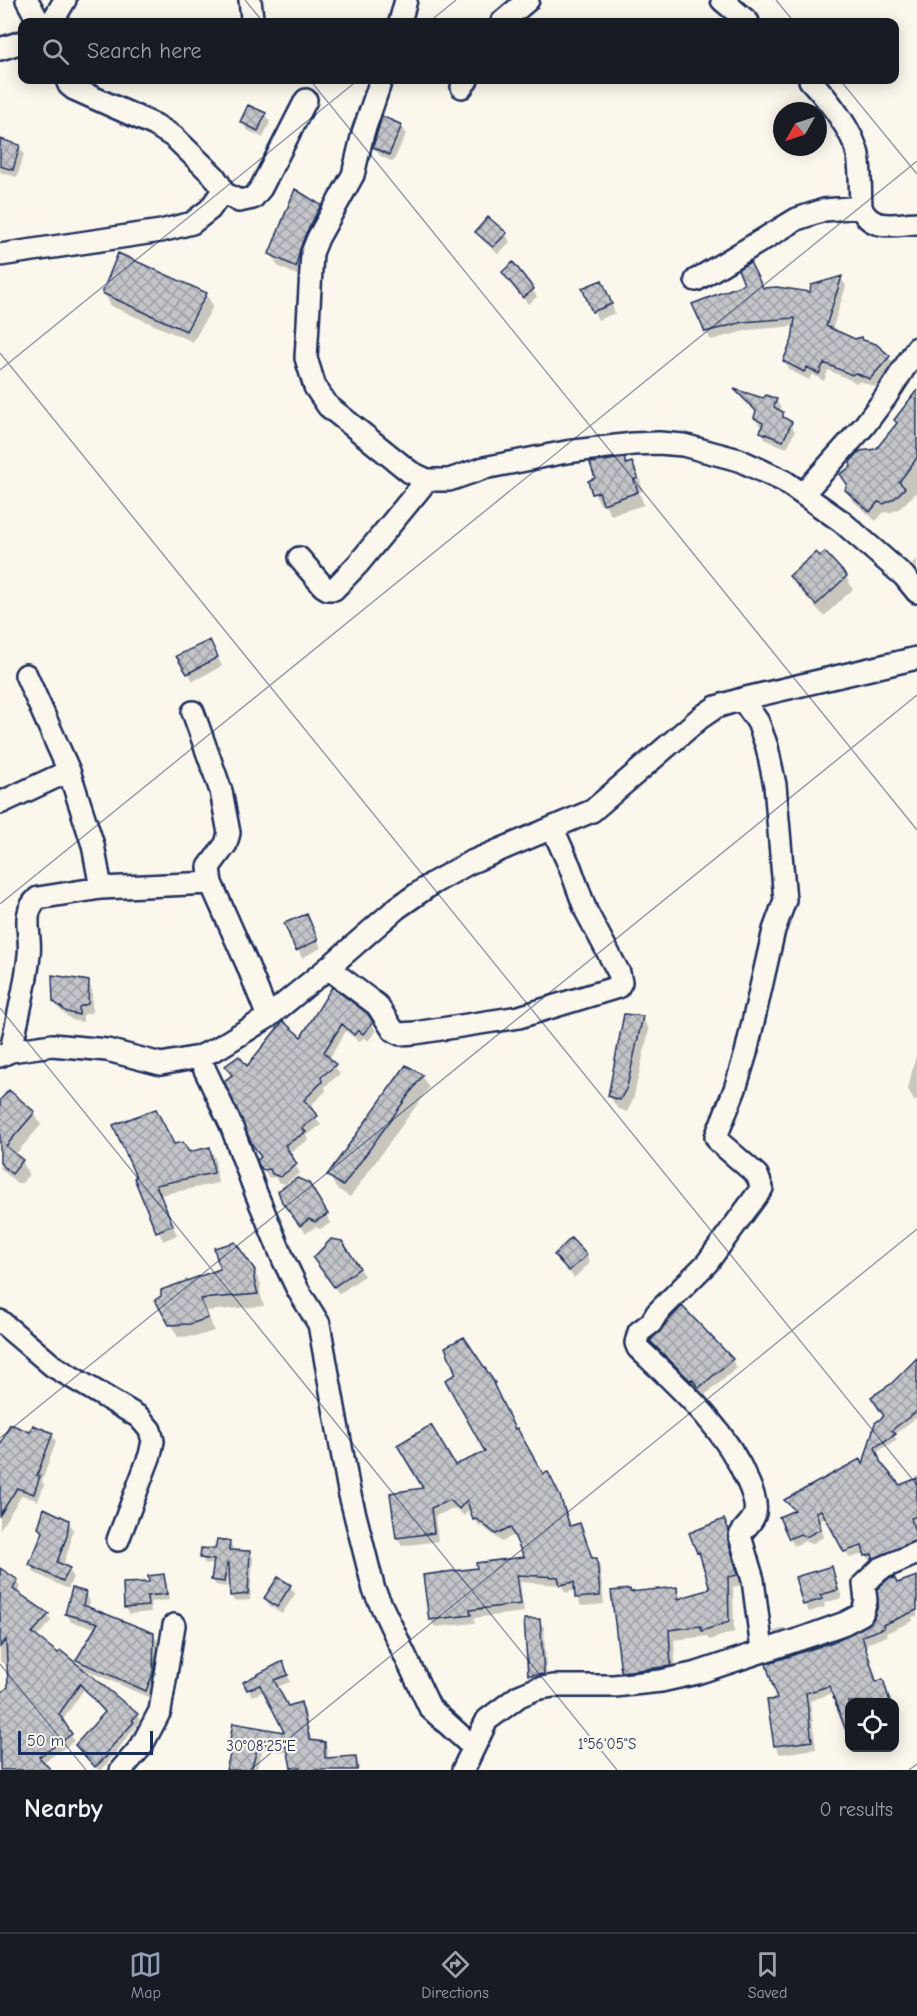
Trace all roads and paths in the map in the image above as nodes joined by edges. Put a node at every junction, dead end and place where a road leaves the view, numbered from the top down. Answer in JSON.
{"nodes":[{"id":1,"x":27,"y":0,"type":"edge"},
{"id":2,"x":65,"y":0,"type":"edge"},
{"id":3,"x":406,"y":0,"type":"edge"},
{"id":4,"x":528,"y":0,"type":"edge"},
{"id":5,"x":722,"y":0,"type":"edge"},
{"id":6,"x":37,"y":18,"type":"edge"},
{"id":7,"x":54,"y":18,"type":"edge"},
{"id":8,"x":401,"y":18,"type":"edge"},
{"id":9,"x":507,"y":18,"type":"edge"},
{"id":10,"x":743,"y":18,"type":"edge"},
{"id":11,"x":18,"y":43,"type":"edge"},
{"id":12,"x":0,"y":49,"type":"edge"},
{"id":13,"x":69,"y":84,"type":"edge"},
{"id":14,"x":380,"y":84,"type":"edge"},
{"id":15,"x":814,"y":84,"type":"edge"},
{"id":16,"x":306,"y":100,"type":"dead end"},
{"id":17,"x":222,"y":192,"type":"junction"},
{"id":18,"x":861,"y":207,"type":"junction"},
{"id":19,"x":917,"y":223,"type":"edge"},
{"id":20,"x":0,"y":255,"type":"edge"},
{"id":21,"x":696,"y":280,"type":"dead end"},
{"id":22,"x":917,"y":348,"type":"edge"},
{"id":23,"x":427,"y":480,"type":"junction"},
{"id":24,"x":803,"y":494,"type":"junction"},
{"id":25,"x":299,"y":558,"type":"dead end"},
{"id":26,"x":917,"y":592,"type":"edge"},
{"id":27,"x":917,"y":658,"type":"edge"},
{"id":28,"x":26,"y":675,"type":"dead end"},
{"id":29,"x":742,"y":699,"type":"junction"},
{"id":30,"x":193,"y":712,"type":"dead end"},
{"id":31,"x":69,"y":771,"type":"junction"},
{"id":32,"x":0,"y":803,"type":"edge"},
{"id":33,"x":553,"y":829,"type":"junction"},
{"id":34,"x":211,"y":884,"type":"junction"},
{"id":35,"x":101,"y":888,"type":"junction"},
{"id":36,"x":328,"y":968,"type":"junction"},
{"id":37,"x":268,"y":1017,"type":"junction"},
{"id":38,"x":6,"y":1054,"type":"edge"},
{"id":39,"x":199,"y":1057,"type":"junction"},
{"id":40,"x":0,"y":1321,"type":"edge"},
{"id":41,"x":118,"y":1540,"type":"dead end"},
{"id":42,"x":917,"y":1553,"type":"edge"},
{"id":43,"x":174,"y":1625,"type":"dead end"},
{"id":44,"x":762,"y":1650,"type":"junction"},
{"id":45,"x":473,"y":1747,"type":"junction"},
{"id":46,"x":121,"y":1770,"type":"edge"},
{"id":47,"x":463,"y":1770,"type":"edge"}],
"edges":[{"from":1,"to":6,"type":"street"},
{"from":2,"to":7,"type":"street"},
{"from":3,"to":8,"type":"street"},
{"from":4,"to":9,"type":"street"},
{"from":5,"to":10,"type":"street"},
{"from":11,"to":12,"type":"street"},
{"from":13,"to":17,"type":"street"},
{"from":14,"to":23,"type":"street"},
{"from":15,"to":18,"type":"street"},
{"from":16,"to":17,"type":"street"},
{"from":17,"to":20,"type":"street"},
{"from":18,"to":19,"type":"street"},
{"from":18,"to":21,"type":"street"},
{"from":22,"to":24,"type":"street"},
{"from":23,"to":24,"type":"street"},
{"from":23,"to":25,"type":"street"},
{"from":24,"to":26,"type":"street"},
{"from":27,"to":29,"type":"street"},
{"from":28,"to":31,"type":"street"},
{"from":29,"to":33,"type":"street"},
{"from":29,"to":44,"type":"street"},
{"from":30,"to":34,"type":"street"},
{"from":31,"to":32,"type":"street"},
{"from":31,"to":35,"type":"street"},
{"from":33,"to":36,"type":"street"},
{"from":33,"to":36,"type":"street"},
{"from":34,"to":35,"type":"street"},
{"from":34,"to":37,"type":"street"},
{"from":35,"to":38,"type":"street"},
{"from":36,"to":37,"type":"street"},
{"from":37,"to":39,"type":"street"},
{"from":38,"to":39,"type":"street"},
{"from":39,"to":45,"type":"street"},
{"from":40,"to":41,"type":"street"},
{"from":42,"to":44,"type":"street"},
{"from":43,"to":46,"type":"street"},
{"from":44,"to":45,"type":"street"},
{"from":45,"to":47,"type":"street"}]}
